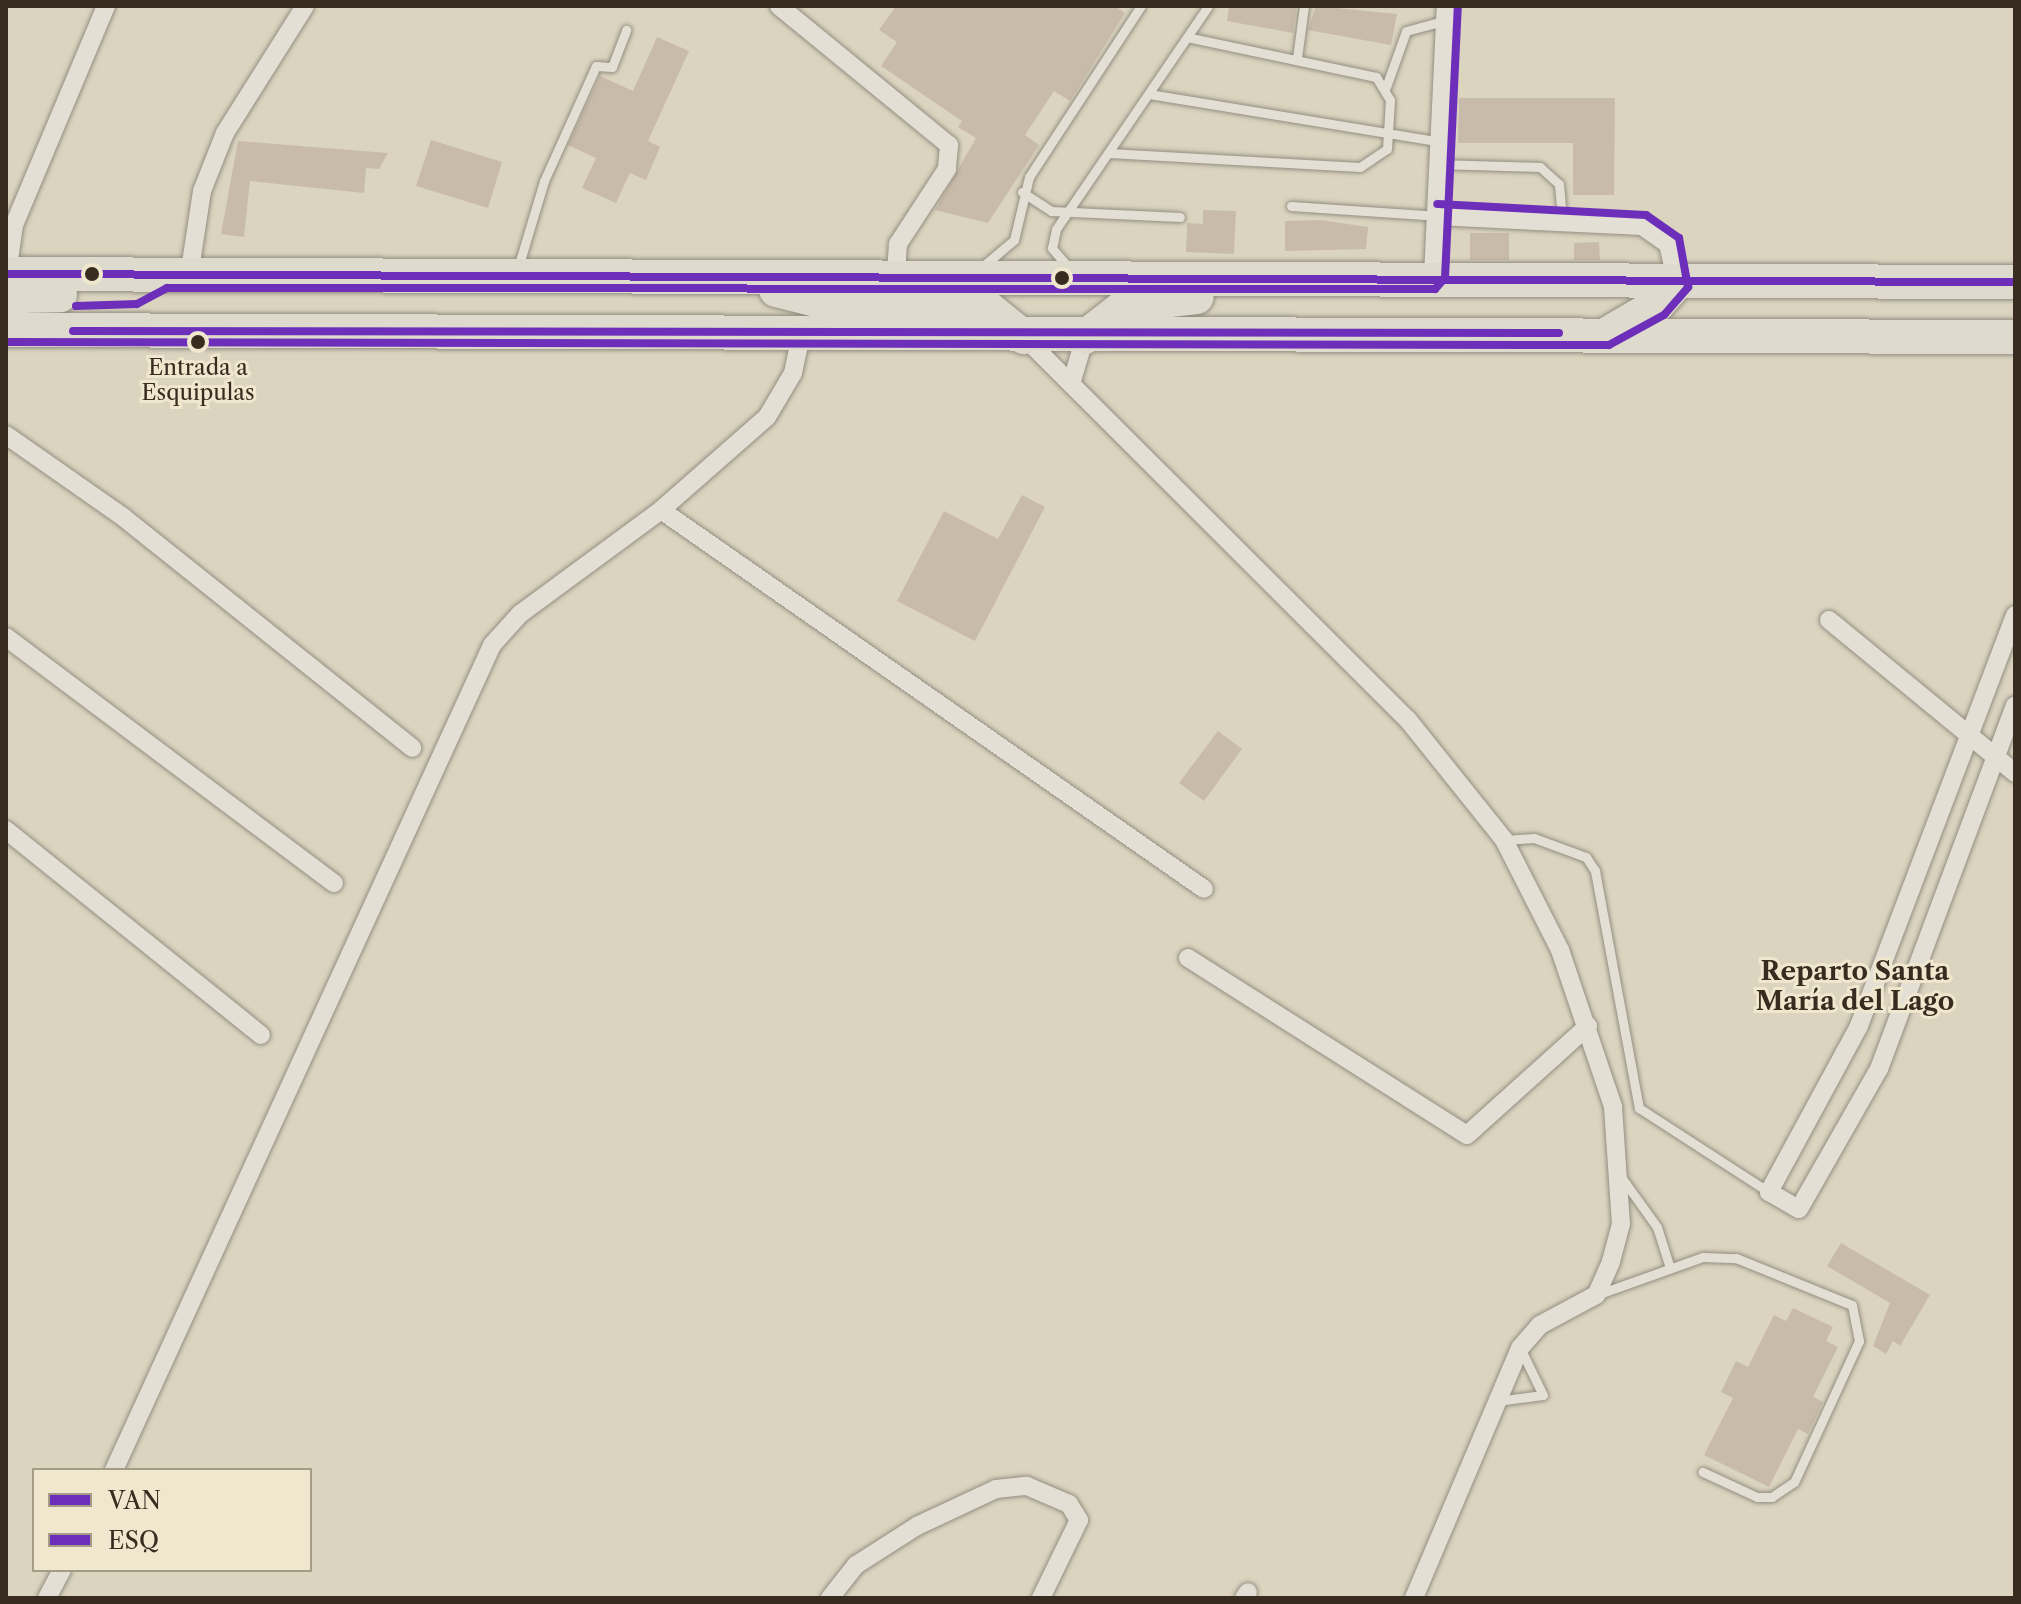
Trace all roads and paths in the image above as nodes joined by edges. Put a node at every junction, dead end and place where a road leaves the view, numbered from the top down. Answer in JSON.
{"nodes":[{"id":1,"x":106,"y":6,"type":"edge"},
{"id":2,"x":305,"y":6,"type":"edge"},
{"id":3,"x":779,"y":6,"type":"edge"},
{"id":4,"x":1141,"y":6,"type":"edge"},
{"id":5,"x":1208,"y":6,"type":"edge"},
{"id":6,"x":1304,"y":6,"type":"edge"},
{"id":7,"x":1444,"y":13,"type":"edge"},
{"id":8,"x":626,"y":30,"type":"dead end"},
{"id":9,"x":1187,"y":37,"type":"junction"},
{"id":10,"x":1297,"y":58,"type":"junction"},
{"id":11,"x":1386,"y":87,"type":"junction"},
{"id":12,"x":1149,"y":94,"type":"junction"},
{"id":13,"x":1391,"y":134,"type":"junction"},
{"id":14,"x":1435,"y":141,"type":"junction"},
{"id":15,"x":1109,"y":153,"type":"junction"},
{"id":16,"x":1434,"y":164,"type":"junction"},
{"id":17,"x":1022,"y":192,"type":"junction"},
{"id":18,"x":1291,"y":206,"type":"dead end"},
{"id":19,"x":1067,"y":211,"type":"junction"},
{"id":20,"x":1436,"y":216,"type":"junction"},
{"id":21,"x":1180,"y":217,"type":"dead end"},
{"id":22,"x":1562,"y":222,"type":"junction"},
{"id":23,"x":1076,"y":273,"type":"junction"},
{"id":24,"x":969,"y":275,"type":"junction"},
{"id":25,"x":177,"y":276,"type":"junction"},
{"id":26,"x":896,"y":276,"type":"junction"},
{"id":27,"x":515,"y":277,"type":"junction"},
{"id":28,"x":1426,"y":277,"type":"junction"},
{"id":29,"x":735,"y":280,"type":"junction"},
{"id":30,"x":2015,"y":282,"type":"edge"},
{"id":31,"x":1677,"y":283,"type":"junction"},
{"id":32,"x":6,"y":285,"type":"edge"},
{"id":33,"x":6,"y":330,"type":"edge"},
{"id":34,"x":1609,"y":333,"type":"junction"},
{"id":35,"x":801,"y":336,"type":"junction"},
{"id":36,"x":1024,"y":337,"type":"junction"},
{"id":37,"x":1085,"y":337,"type":"junction"},
{"id":38,"x":1710,"y":337,"type":"junction"},
{"id":39,"x":2015,"y":337,"type":"edge"},
{"id":40,"x":1071,"y":384,"type":"junction"},
{"id":41,"x":6,"y":435,"type":"edge"},
{"id":42,"x":661,"y":510,"type":"junction"},
{"id":43,"x":2015,"y":615,"type":"edge"},
{"id":44,"x":1829,"y":620,"type":"dead end"},
{"id":45,"x":6,"y":637,"type":"edge"},
{"id":46,"x":2015,"y":706,"type":"edge"},
{"id":47,"x":1966,"y":740,"type":"junction"},
{"id":48,"x":412,"y":748,"type":"dead end"},
{"id":49,"x":1995,"y":761,"type":"junction"},
{"id":50,"x":2015,"y":773,"type":"edge"},
{"id":51,"x":6,"y":830,"type":"edge"},
{"id":52,"x":1504,"y":840,"type":"junction"},
{"id":53,"x":334,"y":883,"type":"dead end"},
{"id":54,"x":1204,"y":889,"type":"dead end"},
{"id":55,"x":1188,"y":958,"type":"dead end"},
{"id":56,"x":1588,"y":1026,"type":"junction"},
{"id":57,"x":261,"y":1035,"type":"dead end"},
{"id":58,"x":1618,"y":1174,"type":"junction"},
{"id":59,"x":1769,"y":1192,"type":"junction"},
{"id":60,"x":1670,"y":1268,"type":"junction"},
{"id":61,"x":1596,"y":1295,"type":"junction"},
{"id":62,"x":1520,"y":1348,"type":"junction"},
{"id":63,"x":1497,"y":1401,"type":"junction"},
{"id":64,"x":115,"y":1468,"type":"edge"},
{"id":65,"x":1703,"y":1472,"type":"dead end"},
{"id":66,"x":61,"y":1572,"type":"edge"},
{"id":67,"x":47,"y":1598,"type":"edge"},
{"id":68,"x":830,"y":1598,"type":"edge"},
{"id":69,"x":1041,"y":1598,"type":"edge"},
{"id":70,"x":1414,"y":1598,"type":"edge"}],
"edges":[{"from":1,"to":32,"type":"street"},
{"from":2,"to":25,"type":"street"},
{"from":3,"to":26,"type":"street"},
{"from":4,"to":17,"type":"lane"},
{"from":5,"to":9,"type":"lane"},
{"from":6,"to":10,"type":"lane"},
{"from":7,"to":11,"type":"lane"},
{"from":7,"to":14,"type":"street"},
{"from":8,"to":27,"type":"lane"},
{"from":9,"to":10,"type":"lane"},
{"from":9,"to":12,"type":"lane"},
{"from":10,"to":11,"type":"lane"},
{"from":11,"to":13,"type":"lane"},
{"from":12,"to":13,"type":"lane"},
{"from":12,"to":15,"type":"lane"},
{"from":13,"to":14,"type":"lane"},
{"from":13,"to":15,"type":"lane"},
{"from":14,"to":16,"type":"street"},
{"from":15,"to":19,"type":"lane"},
{"from":16,"to":20,"type":"street"},
{"from":16,"to":22,"type":"lane"},
{"from":17,"to":19,"type":"lane"},
{"from":17,"to":24,"type":"lane"},
{"from":18,"to":20,"type":"lane"},
{"from":19,"to":21,"type":"lane"},
{"from":19,"to":23,"type":"lane"},
{"from":20,"to":22,"type":"street"},
{"from":20,"to":28,"type":"street"},
{"from":22,"to":31,"type":"street"},
{"from":23,"to":24,"type":"highway"},
{"from":23,"to":28,"type":"highway"},
{"from":24,"to":26,"type":"highway"},
{"from":25,"to":27,"type":"highway"},
{"from":25,"to":32,"type":"highway"},
{"from":26,"to":29,"type":"highway"},
{"from":27,"to":29,"type":"highway"},
{"from":28,"to":31,"type":"highway"},
{"from":28,"to":37,"type":"highway"},
{"from":29,"to":36,"type":"highway"},
{"from":30,"to":31,"type":"highway"},
{"from":31,"to":34,"type":"highway"},
{"from":31,"to":38,"type":"highway"},
{"from":33,"to":35,"type":"highway"},
{"from":34,"to":37,"type":"highway"},
{"from":34,"to":38,"type":"highway"},
{"from":35,"to":36,"type":"highway"},
{"from":35,"to":42,"type":"street"},
{"from":36,"to":37,"type":"highway"},
{"from":36,"to":40,"type":"street"},
{"from":37,"to":40,"type":"street"},
{"from":38,"to":39,"type":"highway"},
{"from":40,"to":52,"type":"street"},
{"from":41,"to":48,"type":"street"},
{"from":42,"to":54,"type":"street"},
{"from":42,"to":64,"type":"street"},
{"from":43,"to":47,"type":"street"},
{"from":44,"to":47,"type":"street"},
{"from":45,"to":53,"type":"street"},
{"from":46,"to":49,"type":"street"},
{"from":47,"to":49,"type":"street"},
{"from":47,"to":59,"type":"street"},
{"from":49,"to":50,"type":"street"},
{"from":49,"to":59,"type":"street"},
{"from":51,"to":57,"type":"street"},
{"from":52,"to":56,"type":"street"},
{"from":52,"to":59,"type":"lane"},
{"from":55,"to":56,"type":"street"},
{"from":56,"to":58,"type":"street"},
{"from":58,"to":60,"type":"lane"},
{"from":58,"to":61,"type":"street"},
{"from":60,"to":61,"type":"lane"},
{"from":60,"to":65,"type":"lane"},
{"from":61,"to":62,"type":"street"},
{"from":62,"to":63,"type":"street"},
{"from":62,"to":63,"type":"lane"},
{"from":63,"to":70,"type":"street"},
{"from":66,"to":67,"type":"street"},
{"from":68,"to":69,"type":"street"}]}
